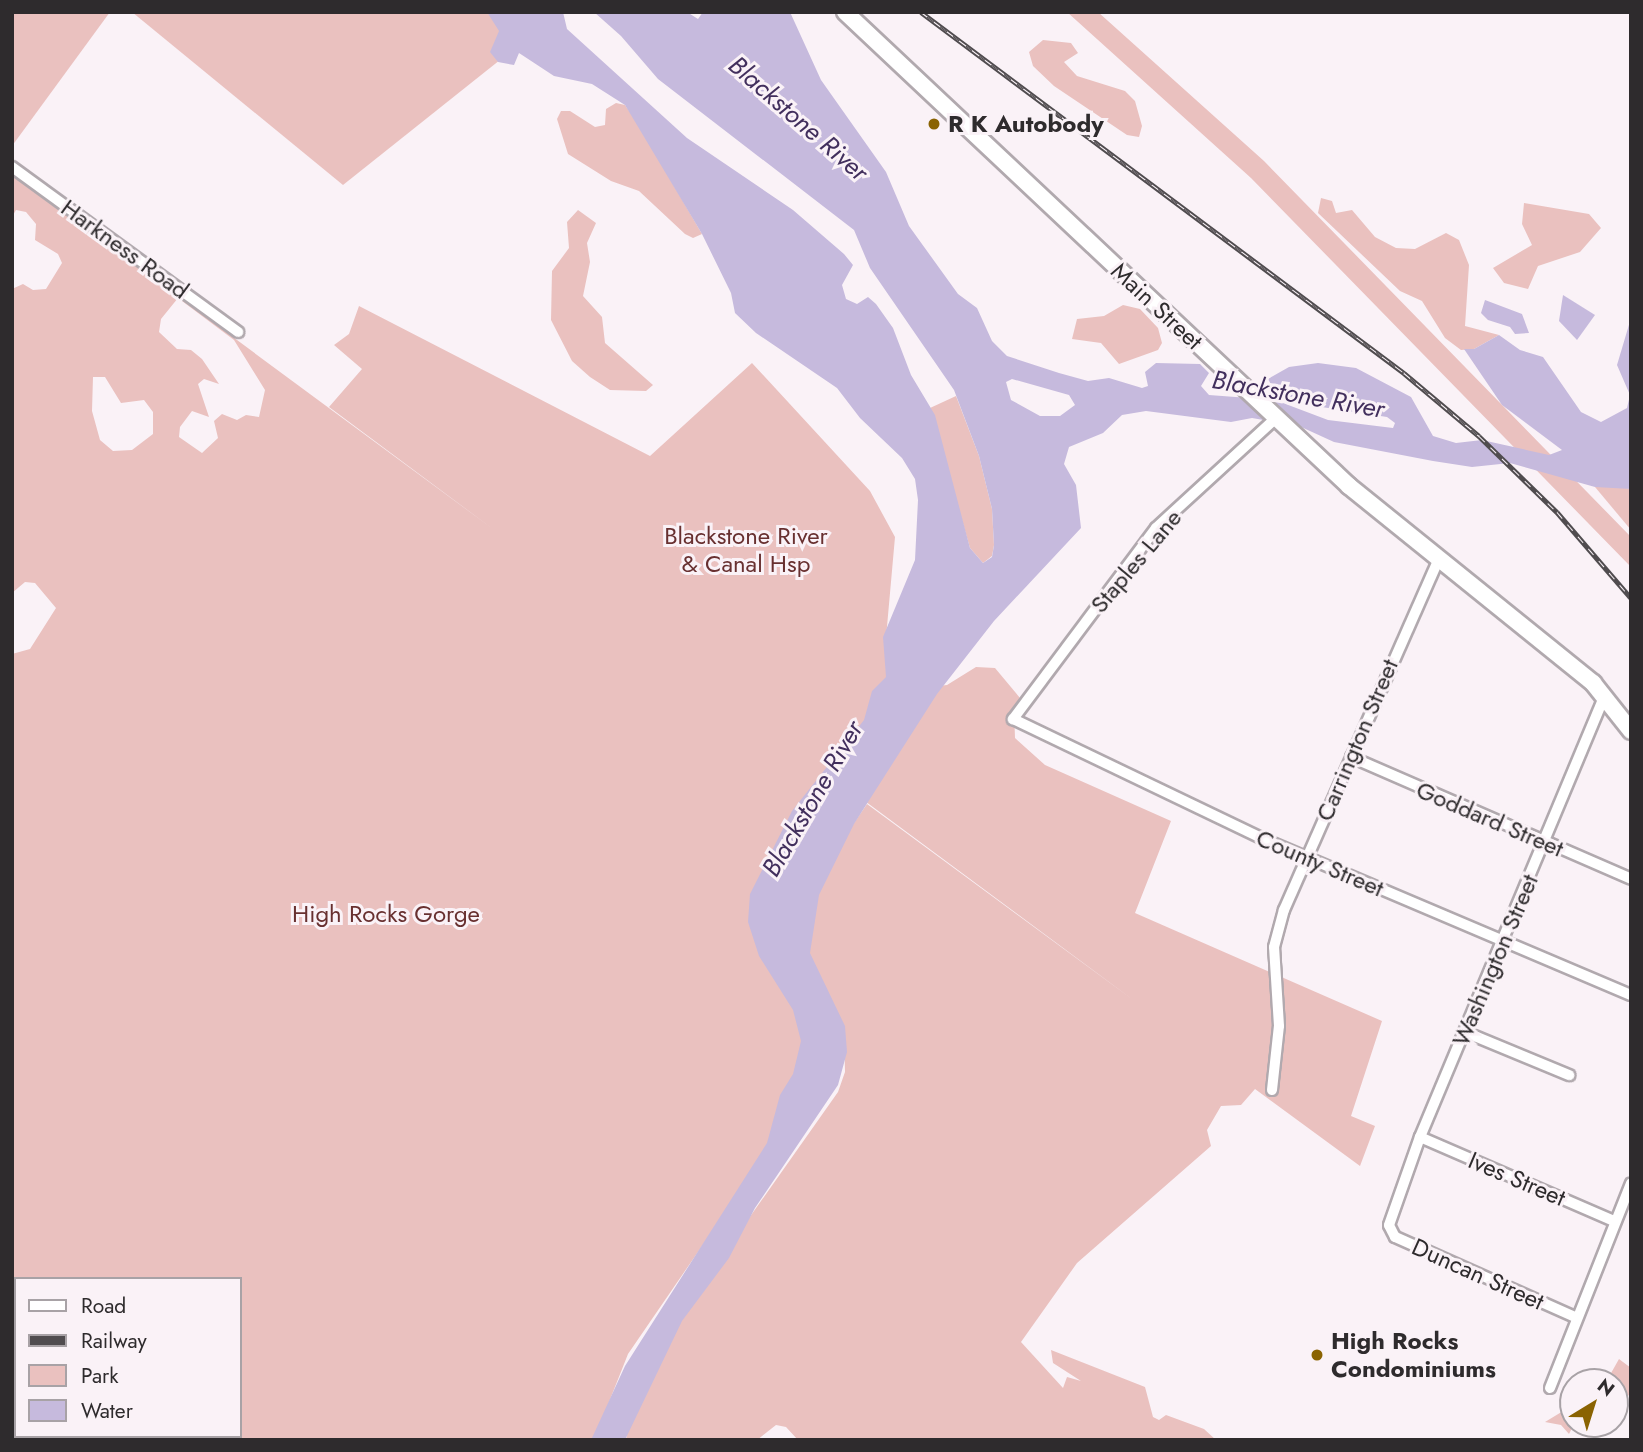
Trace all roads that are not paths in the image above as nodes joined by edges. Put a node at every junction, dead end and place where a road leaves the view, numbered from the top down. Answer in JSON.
{"nodes":[{"id":1,"x":845,"y":12,"type":"edge"},
{"id":2,"x":12,"y":167,"type":"edge"},
{"id":3,"x":238,"y":332,"type":"dead end"},
{"id":4,"x":1272,"y":421,"type":"junction"},
{"id":5,"x":1439,"y":559,"type":"junction"},
{"id":6,"x":1605,"y":695,"type":"junction"},
{"id":7,"x":1013,"y":719,"type":"joint"},
{"id":8,"x":1631,"y":731,"type":"edge"},
{"id":9,"x":1350,"y":757,"type":"junction"},
{"id":10,"x":1545,"y":842,"type":"junction"},
{"id":11,"x":1306,"y":857,"type":"junction"},
{"id":12,"x":1631,"y":879,"type":"edge"},
{"id":13,"x":1504,"y":943,"type":"junction"},
{"id":14,"x":1631,"y":995,"type":"edge"},
{"id":15,"x":1465,"y":1032,"type":"junction"},
{"id":16,"x":1569,"y":1076,"type":"dead end"},
{"id":17,"x":1272,"y":1090,"type":"dead end"},
{"id":18,"x":1420,"y":1137,"type":"junction"},
{"id":19,"x":1631,"y":1182,"type":"edge"},
{"id":20,"x":1614,"y":1221,"type":"junction"},
{"id":21,"x":1389,"y":1225,"type":"joint"},
{"id":22,"x":1575,"y":1317,"type":"junction"},
{"id":23,"x":1549,"y":1388,"type":"dead end"}],
"edges":[{"from":1,"to":4,"type":"main road","name":"Main Street"},
{"from":2,"to":3,"type":"street","name":"Harkness Road"},
{"from":4,"to":5,"type":"main road","name":"Main Street"},
{"from":4,"to":7,"type":"street","name":"Staples Lane"},
{"from":5,"to":6,"type":"main road","name":"Main Street"},
{"from":5,"to":9,"type":"street","name":"Carrington Street"},
{"from":6,"to":8,"type":"main road","name":"Main Street"},
{"from":6,"to":10,"type":"street","name":"Washington Street"},
{"from":7,"to":11,"type":"street","name":"County Street"},
{"from":9,"to":10,"type":"street","name":"Goddard Street"},
{"from":9,"to":11,"type":"street","name":"Carrington Street"},
{"from":10,"to":12,"type":"street","name":"Goddard Street"},
{"from":10,"to":13,"type":"street","name":"Washington Street"},
{"from":11,"to":13,"type":"street","name":"County Street"},
{"from":11,"to":17,"type":"street","name":"Carrington Street"},
{"from":13,"to":14,"type":"street","name":"County Street"},
{"from":13,"to":15,"type":"street","name":"Washington Street"},
{"from":15,"to":16,"type":"street"},
{"from":15,"to":18,"type":"street","name":"Washington Street"},
{"from":18,"to":20,"type":"street","name":"Ives Street"},
{"from":18,"to":21,"type":"street","name":"Washington Street"},
{"from":19,"to":20,"type":"street"},
{"from":20,"to":22,"type":"street"},
{"from":21,"to":22,"type":"street","name":"Duncan Street"},
{"from":22,"to":23,"type":"street"}]}
